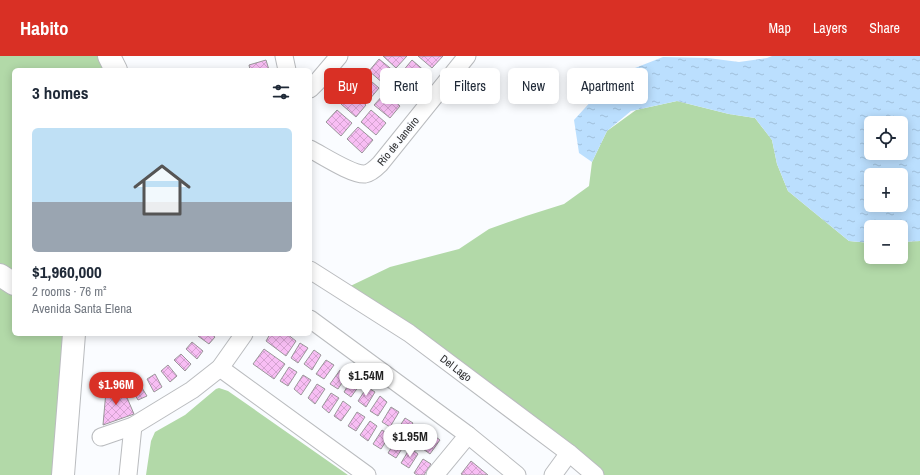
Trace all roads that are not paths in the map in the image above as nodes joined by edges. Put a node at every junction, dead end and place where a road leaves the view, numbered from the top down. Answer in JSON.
{"nodes":[{"id":1,"x":109,"y":56,"type":"edge"},
{"id":2,"x":284,"y":56,"type":"edge"},
{"id":3,"x":338,"y":56,"type":"edge"},
{"id":4,"x":467,"y":56,"type":"edge"},
{"id":5,"x":115,"y":68,"type":"edge"},
{"id":6,"x":287,"y":68,"type":"edge"},
{"id":7,"x":312,"y":87,"type":"edge"},
{"id":8,"x":312,"y":150,"type":"edge"},
{"id":9,"x":312,"y":271,"type":"edge"},
{"id":10,"x":0,"y":275,"type":"edge"},
{"id":11,"x":12,"y":283,"type":"edge"},
{"id":12,"x":312,"y":320,"type":"edge"},
{"id":13,"x":74,"y":336,"type":"edge"},
{"id":14,"x":243,"y":336,"type":"edge"},
{"id":15,"x":220,"y":368,"type":"junction"},
{"id":16,"x":134,"y":426,"type":"junction"},
{"id":17,"x":468,"y":435,"type":"junction"},
{"id":18,"x":101,"y":437,"type":"dead end"},
{"id":19,"x":569,"y":453,"type":"junction"},
{"id":20,"x":63,"y":475,"type":"edge"},
{"id":21,"x":128,"y":475,"type":"edge"},
{"id":22,"x":367,"y":475,"type":"edge"},
{"id":23,"x":435,"y":475,"type":"edge"},
{"id":24,"x":517,"y":475,"type":"edge"},
{"id":25,"x":553,"y":475,"type":"edge"},
{"id":26,"x":596,"y":475,"type":"edge"}],
"edges":[{"from":1,"to":5,"type":"street"},
{"from":2,"to":6,"type":"street"},
{"from":3,"to":7,"type":"street"},
{"from":4,"to":8,"type":"street","name":"Río de Janeiro"},
{"from":9,"to":19,"type":"street","name":"Del Lago"},
{"from":10,"to":11,"type":"street"},
{"from":12,"to":17,"type":"street"},
{"from":13,"to":20,"type":"street"},
{"from":14,"to":15,"type":"street"},
{"from":15,"to":16,"type":"street"},
{"from":15,"to":22,"type":"street"},
{"from":16,"to":18,"type":"street"},
{"from":16,"to":21,"type":"street"},
{"from":17,"to":23,"type":"street"},
{"from":17,"to":24,"type":"street"},
{"from":19,"to":25,"type":"street"},
{"from":19,"to":26,"type":"street","name":"Del Lago"}]}
